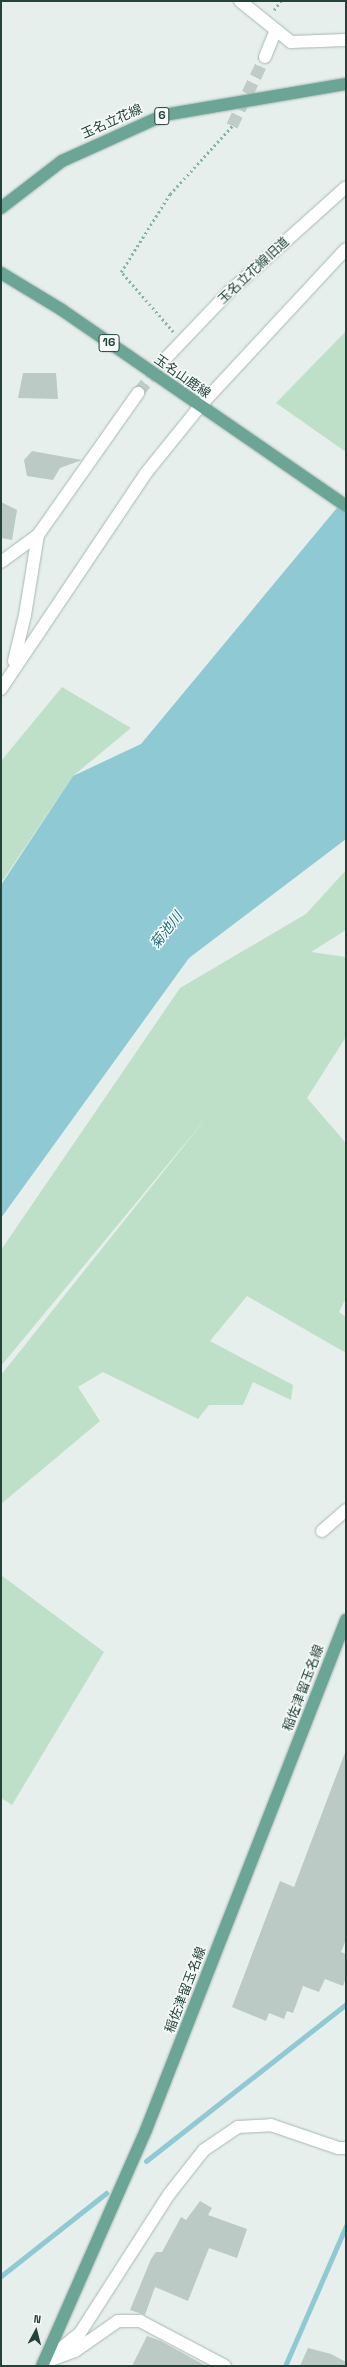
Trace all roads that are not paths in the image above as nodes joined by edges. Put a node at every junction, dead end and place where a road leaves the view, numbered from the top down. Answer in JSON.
{"nodes":[{"id":1,"x":240,"y":1,"type":"edge"},
{"id":2,"x":276,"y":30,"type":"junction"},
{"id":3,"x":346,"y":40,"type":"edge"},
{"id":4,"x":265,"y":57,"type":"tunnel mouth"},
{"id":5,"x":346,"y":84,"type":"edge"},
{"id":6,"x":346,"y":188,"type":"edge"},
{"id":7,"x":1,"y":208,"type":"edge"},
{"id":8,"x":346,"y":249,"type":"edge"},
{"id":9,"x":1,"y":273,"type":"edge"},
{"id":10,"x":166,"y":358,"type":"tunnel mouth"},
{"id":11,"x":138,"y":393,"type":"tunnel mouth"},
{"id":12,"x":200,"y":406,"type":"junction"},
{"id":13,"x":346,"y":506,"type":"edge"},
{"id":14,"x":38,"y":535,"type":"junction"},
{"id":15,"x":1,"y":562,"type":"edge"},
{"id":16,"x":12,"y":668,"type":"junction"},
{"id":17,"x":1,"y":689,"type":"edge"},
{"id":18,"x":346,"y":1510,"type":"edge"},
{"id":19,"x":322,"y":1530,"type":"dead end"},
{"id":20,"x":346,"y":1620,"type":"edge"},
{"id":21,"x":346,"y":2148,"type":"edge"},
{"id":22,"x":43,"y":2364,"type":"edge"},
{"id":23,"x":226,"y":2366,"type":"edge"}],
"edges":[{"from":1,"to":2,"type":"street"},
{"from":2,"to":3,"type":"street"},
{"from":2,"to":4,"type":"street"},
{"from":5,"to":7,"type":"main road","name":"玉名立花線","number":"6"},
{"from":6,"to":10,"type":"street","name":"玉名立花線旧道"},
{"from":8,"to":12,"type":"street"},
{"from":9,"to":12,"type":"main road","name":"玉名山鹿線","number":"16"},
{"from":11,"to":14,"type":"street"},
{"from":12,"to":13,"type":"main road","name":"玉名山鹿線","number":"16"},
{"from":12,"to":16,"type":"street"},
{"from":14,"to":15,"type":"street"},
{"from":14,"to":16,"type":"street"},
{"from":16,"to":17,"type":"street"},
{"from":18,"to":19,"type":"street"},
{"from":20,"to":22,"type":"main road","name":"稲佐津留玉名線"},
{"from":21,"to":22,"type":"street"},
{"from":22,"to":23,"type":"street"}]}
